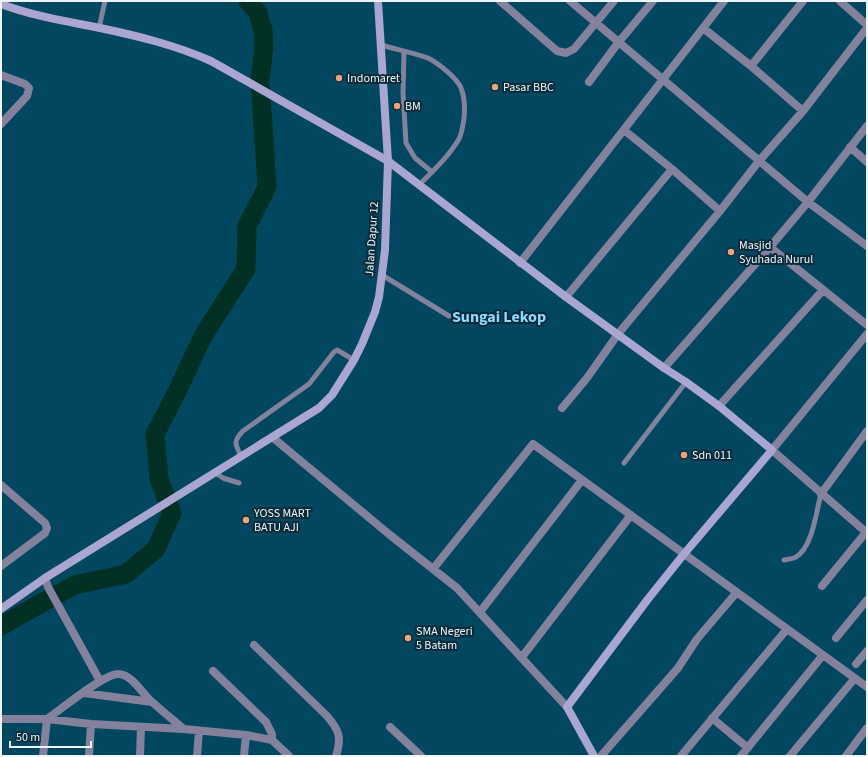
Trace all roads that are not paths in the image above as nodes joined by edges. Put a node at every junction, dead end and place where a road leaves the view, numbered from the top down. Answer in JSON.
{"nodes":[{"id":1,"x":105,"y":1,"type":"edge"},
{"id":2,"x":378,"y":1,"type":"edge"},
{"id":3,"x":500,"y":1,"type":"edge"},
{"id":4,"x":570,"y":1,"type":"edge"},
{"id":5,"x":614,"y":1,"type":"edge"},
{"id":6,"x":653,"y":1,"type":"edge"},
{"id":7,"x":724,"y":1,"type":"edge"},
{"id":8,"x":803,"y":1,"type":"edge"},
{"id":9,"x":840,"y":1,"type":"edge"},
{"id":10,"x":1,"y":4,"type":"edge"},
{"id":11,"x":596,"y":23,"type":"junction"},
{"id":12,"x":867,"y":27,"type":"edge"},
{"id":13,"x":99,"y":28,"type":"junction"},
{"id":14,"x":703,"y":28,"type":"junction"},
{"id":15,"x":618,"y":43,"type":"junction"},
{"id":16,"x":381,"y":45,"type":"junction"},
{"id":17,"x":404,"y":52,"type":"junction"},
{"id":18,"x":751,"y":66,"type":"junction"},
{"id":19,"x":1,"y":75,"type":"edge"},
{"id":20,"x":664,"y":79,"type":"junction"},
{"id":21,"x":589,"y":82,"type":"dead end"},
{"id":22,"x":803,"y":111,"type":"junction"},
{"id":23,"x":2,"y":122,"type":"edge"},
{"id":24,"x":867,"y":126,"type":"edge"},
{"id":25,"x":624,"y":130,"type":"junction"},
{"id":26,"x":850,"y":147,"type":"junction"},
{"id":27,"x":388,"y":161,"type":"junction"},
{"id":28,"x":759,"y":161,"type":"junction"},
{"id":29,"x":867,"y":162,"type":"edge"},
{"id":30,"x":672,"y":169,"type":"junction"},
{"id":31,"x":432,"y":172,"type":"junction"},
{"id":32,"x":419,"y":185,"type":"junction"},
{"id":33,"x":808,"y":202,"type":"junction"},
{"id":34,"x":720,"y":211,"type":"junction"},
{"id":35,"x":867,"y":246,"type":"edge"},
{"id":36,"x":770,"y":247,"type":"junction"},
{"id":37,"x":520,"y":263,"type":"junction"},
{"id":38,"x":382,"y":276,"type":"junction"},
{"id":39,"x":823,"y":290,"type":"junction"},
{"id":40,"x":566,"y":297,"type":"junction"},
{"id":41,"x":449,"y":316,"type":"dead end"},
{"id":42,"x":867,"y":325,"type":"edge"},
{"id":43,"x":618,"y":334,"type":"junction"},
{"id":44,"x":867,"y":334,"type":"edge"},
{"id":45,"x":354,"y":360,"type":"junction"},
{"id":46,"x":664,"y":368,"type":"junction"},
{"id":47,"x":686,"y":382,"type":"junction"},
{"id":48,"x":719,"y":406,"type":"junction"},
{"id":49,"x":562,"y":408,"type":"dead end"},
{"id":50,"x":867,"y":431,"type":"edge"},
{"id":51,"x":272,"y":437,"type":"junction"},
{"id":52,"x":772,"y":450,"type":"junction"},
{"id":53,"x":241,"y":456,"type":"junction"},
{"id":54,"x":624,"y":463,"type":"dead end"},
{"id":55,"x":214,"y":472,"type":"junction"},
{"id":56,"x":582,"y":480,"type":"junction"},
{"id":57,"x":239,"y":483,"type":"dead end"},
{"id":58,"x":1,"y":485,"type":"edge"},
{"id":59,"x":820,"y":494,"type":"junction"},
{"id":60,"x":632,"y":515,"type":"junction"},
{"id":61,"x":867,"y":532,"type":"edge"},
{"id":62,"x":684,"y":554,"type":"junction"},
{"id":63,"x":784,"y":560,"type":"dead end"},
{"id":64,"x":1,"y":566,"type":"edge"},
{"id":65,"x":433,"y":569,"type":"junction"},
{"id":66,"x":44,"y":578,"type":"junction"},
{"id":67,"x":822,"y":586,"type":"dead end"},
{"id":68,"x":737,"y":592,"type":"junction"},
{"id":69,"x":867,"y":600,"type":"edge"},
{"id":70,"x":1,"y":608,"type":"edge"},
{"id":71,"x":480,"y":612,"type":"junction"},
{"id":72,"x":787,"y":629,"type":"junction"},
{"id":73,"x":836,"y":638,"type":"dead end"},
{"id":74,"x":254,"y":645,"type":"dead end"},
{"id":75,"x":867,"y":651,"type":"edge"},
{"id":76,"x":823,"y":655,"type":"junction"},
{"id":77,"x":522,"y":657,"type":"junction"},
{"id":78,"x":856,"y":664,"type":"dead end"},
{"id":79,"x":214,"y":671,"type":"dead end"},
{"id":80,"x":855,"y":678,"type":"junction"},
{"id":81,"x":100,"y":681,"type":"junction"},
{"id":82,"x":867,"y":687,"type":"edge"},
{"id":83,"x":84,"y":693,"type":"junction"},
{"id":84,"x":152,"y":702,"type":"junction"},
{"id":85,"x":567,"y":707,"type":"junction"},
{"id":86,"x":712,"y":718,"type":"junction"},
{"id":87,"x":1,"y":719,"type":"edge"},
{"id":88,"x":47,"y":720,"type":"junction"},
{"id":89,"x":91,"y":724,"type":"junction"},
{"id":90,"x":141,"y":727,"type":"junction"},
{"id":91,"x":390,"y":727,"type":"dead end"},
{"id":92,"x":184,"y":729,"type":"junction"},
{"id":93,"x":199,"y":731,"type":"junction"},
{"id":94,"x":866,"y":733,"type":"edge"},
{"id":95,"x":246,"y":735,"type":"junction"},
{"id":96,"x":272,"y":740,"type":"junction"},
{"id":97,"x":748,"y":748,"type":"junction"},
{"id":98,"x":43,"y":756,"type":"edge"},
{"id":99,"x":89,"y":756,"type":"edge"},
{"id":100,"x":140,"y":756,"type":"edge"},
{"id":101,"x":197,"y":756,"type":"edge"},
{"id":102,"x":244,"y":756,"type":"edge"},
{"id":103,"x":289,"y":756,"type":"edge"},
{"id":104,"x":336,"y":756,"type":"edge"},
{"id":105,"x":421,"y":756,"type":"edge"},
{"id":106,"x":594,"y":756,"type":"edge"},
{"id":107,"x":601,"y":756,"type":"edge"},
{"id":108,"x":681,"y":756,"type":"edge"},
{"id":109,"x":741,"y":756,"type":"edge"},
{"id":110,"x":790,"y":756,"type":"edge"},
{"id":111,"x":846,"y":756,"type":"edge"}],
"edges":[{"from":1,"to":13,"type":"lane"},
{"from":2,"to":16,"type":"street","name":"Jalan Dapur 12"},
{"from":3,"to":11,"type":"street"},
{"from":4,"to":11,"type":"street"},
{"from":5,"to":11,"type":"street"},
{"from":6,"to":15,"type":"street"},
{"from":7,"to":14,"type":"street"},
{"from":8,"to":18,"type":"street"},
{"from":9,"to":12,"type":"street"},
{"from":10,"to":13,"type":"street"},
{"from":11,"to":15,"type":"street"},
{"from":12,"to":22,"type":"street"},
{"from":13,"to":27,"type":"street"},
{"from":14,"to":18,"type":"street"},
{"from":14,"to":20,"type":"street"},
{"from":15,"to":20,"type":"street"},
{"from":15,"to":21,"type":"street"},
{"from":16,"to":17,"type":"lane"},
{"from":16,"to":27,"type":"street","name":"Jalan Dapur 12"},
{"from":17,"to":31,"type":"lane"},
{"from":17,"to":31,"type":"lane"},
{"from":18,"to":22,"type":"street"},
{"from":19,"to":23,"type":"street"},
{"from":20,"to":25,"type":"street"},
{"from":20,"to":28,"type":"street"},
{"from":22,"to":28,"type":"street"},
{"from":24,"to":26,"type":"street"},
{"from":25,"to":30,"type":"street"},
{"from":25,"to":37,"type":"street"},
{"from":26,"to":29,"type":"street"},
{"from":26,"to":33,"type":"street"},
{"from":27,"to":32,"type":"street"},
{"from":27,"to":38,"type":"street","name":"Jalan Dapur 12"},
{"from":28,"to":33,"type":"street"},
{"from":28,"to":34,"type":"street"},
{"from":30,"to":34,"type":"street"},
{"from":30,"to":40,"type":"street"},
{"from":31,"to":32,"type":"lane"},
{"from":32,"to":37,"type":"street"},
{"from":33,"to":35,"type":"street"},
{"from":33,"to":36,"type":"street"},
{"from":34,"to":43,"type":"street"},
{"from":36,"to":39,"type":"street"},
{"from":36,"to":46,"type":"street"},
{"from":37,"to":40,"type":"street"},
{"from":38,"to":41,"type":"lane"},
{"from":38,"to":45,"type":"street","name":"Jalan Dapur 12"},
{"from":39,"to":42,"type":"street"},
{"from":39,"to":48,"type":"street"},
{"from":40,"to":43,"type":"street"},
{"from":43,"to":46,"type":"street"},
{"from":43,"to":49,"type":"street"},
{"from":44,"to":52,"type":"street"},
{"from":45,"to":51,"type":"street","name":"Jalan Dapur 12"},
{"from":45,"to":53,"type":"lane"},
{"from":46,"to":47,"type":"street"},
{"from":47,"to":48,"type":"street"},
{"from":47,"to":54,"type":"lane"},
{"from":48,"to":52,"type":"street"},
{"from":50,"to":59,"type":"street"},
{"from":51,"to":53,"type":"street","name":"Jalan Dapur 12"},
{"from":51,"to":65,"type":"street"},
{"from":52,"to":59,"type":"street"},
{"from":52,"to":62,"type":"street"},
{"from":53,"to":55,"type":"street","name":"Jalan Dapur 12"},
{"from":55,"to":57,"type":"lane"},
{"from":55,"to":66,"type":"street","name":"Jalan Dapur 12"},
{"from":56,"to":60,"type":"street"},
{"from":56,"to":65,"type":"street"},
{"from":56,"to":71,"type":"street"},
{"from":58,"to":64,"type":"street"},
{"from":59,"to":61,"type":"street"},
{"from":59,"to":63,"type":"lane"},
{"from":60,"to":62,"type":"street"},
{"from":60,"to":77,"type":"street"},
{"from":61,"to":67,"type":"street"},
{"from":62,"to":68,"type":"street"},
{"from":62,"to":85,"type":"street"},
{"from":65,"to":71,"type":"street"},
{"from":66,"to":70,"type":"street","name":"Jalan Dapur 12"},
{"from":66,"to":81,"type":"street"},
{"from":68,"to":72,"type":"street"},
{"from":68,"to":107,"type":"street"},
{"from":69,"to":73,"type":"street"},
{"from":71,"to":77,"type":"street"},
{"from":72,"to":76,"type":"street"},
{"from":72,"to":86,"type":"street"},
{"from":74,"to":104,"type":"street"},
{"from":75,"to":78,"type":"street"},
{"from":76,"to":80,"type":"street"},
{"from":76,"to":97,"type":"street"},
{"from":77,"to":85,"type":"street"},
{"from":79,"to":96,"type":"street"},
{"from":80,"to":82,"type":"street"},
{"from":80,"to":110,"type":"street"},
{"from":81,"to":83,"type":"street"},
{"from":81,"to":84,"type":"street"},
{"from":83,"to":84,"type":"street"},
{"from":83,"to":88,"type":"street"},
{"from":84,"to":92,"type":"street"},
{"from":85,"to":106,"type":"street"},
{"from":86,"to":97,"type":"street"},
{"from":86,"to":108,"type":"street"},
{"from":87,"to":88,"type":"street"},
{"from":88,"to":89,"type":"street"},
{"from":88,"to":98,"type":"street"},
{"from":89,"to":90,"type":"street"},
{"from":89,"to":99,"type":"street"},
{"from":90,"to":92,"type":"street"},
{"from":90,"to":100,"type":"street"},
{"from":91,"to":105,"type":"street"},
{"from":92,"to":93,"type":"street"},
{"from":93,"to":95,"type":"street"},
{"from":93,"to":101,"type":"street"},
{"from":94,"to":111,"type":"street"},
{"from":95,"to":96,"type":"street"},
{"from":95,"to":102,"type":"street"},
{"from":96,"to":103,"type":"street"},
{"from":97,"to":109,"type":"street"}]}
